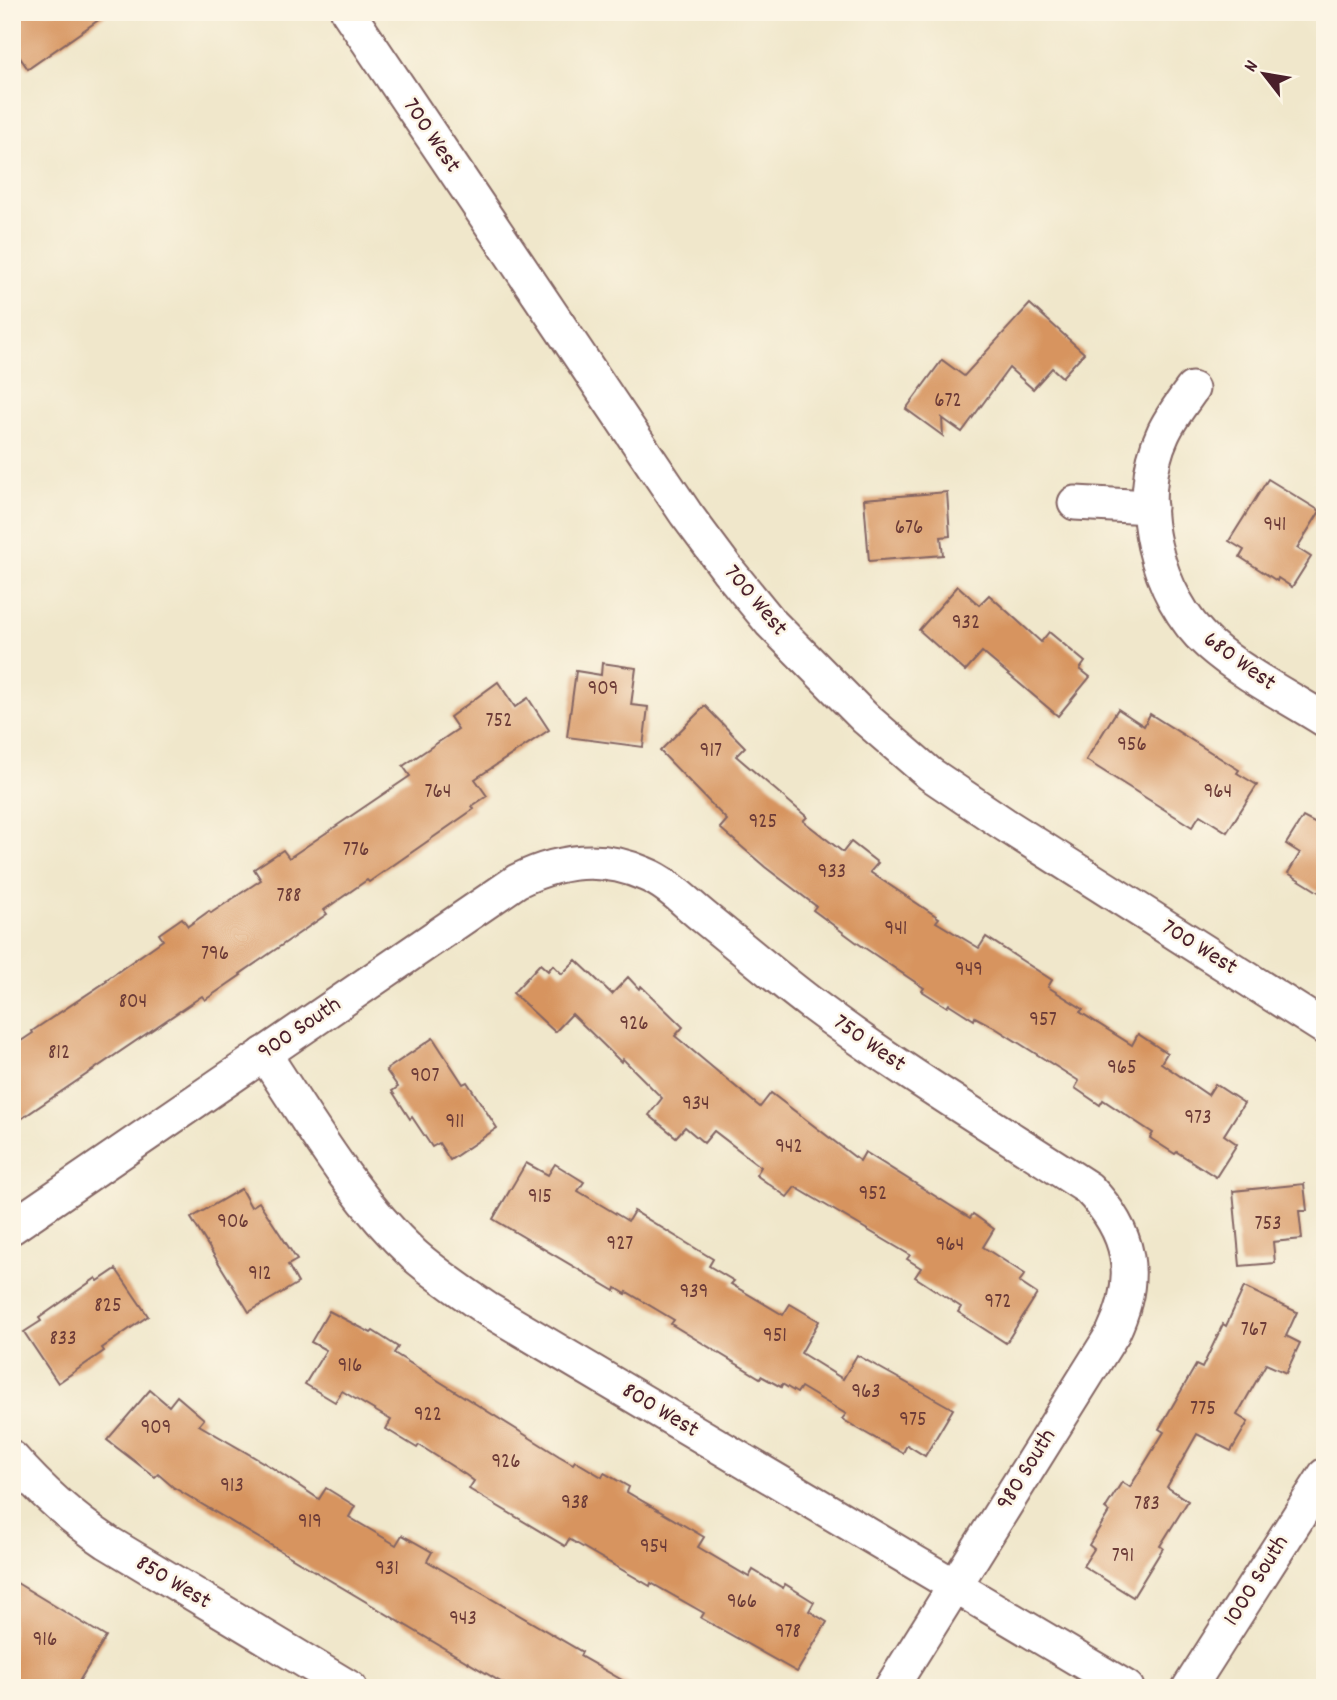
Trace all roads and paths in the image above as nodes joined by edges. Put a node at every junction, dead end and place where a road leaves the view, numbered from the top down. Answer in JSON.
{"nodes":[{"id":1,"x":348,"y":12,"type":"edge"},
{"id":2,"x":1192,"y":389,"type":"dead end"},
{"id":3,"x":1075,"y":503,"type":"dead end"},
{"id":4,"x":1150,"y":507,"type":"junction"},
{"id":5,"x":1325,"y":720,"type":"edge"},
{"id":6,"x":600,"y":862,"type":"joint"},
{"id":7,"x":1325,"y":1028,"type":"edge"},
{"id":8,"x":264,"y":1054,"type":"junction"},
{"id":9,"x":12,"y":1227,"type":"edge"},
{"id":10,"x":1124,"y":1242,"type":"joint"},
{"id":11,"x":12,"y":1458,"type":"edge"},
{"id":12,"x":1325,"y":1475,"type":"edge"},
{"id":13,"x":954,"y":1586,"type":"junction"},
{"id":14,"x":350,"y":1688,"type":"edge"},
{"id":15,"x":891,"y":1688,"type":"edge"},
{"id":16,"x":1127,"y":1688,"type":"edge"},
{"id":17,"x":1189,"y":1688,"type":"edge"}],
"edges":[{"from":1,"to":7,"type":"street","name":"700 West"},
{"from":2,"to":4,"type":"street","name":"680 West"},
{"from":3,"to":4,"type":"street"},
{"from":4,"to":5,"type":"street","name":"680 West"},
{"from":6,"to":8,"type":"street","name":"900 South"},
{"from":6,"to":10,"type":"street","name":"750 West"},
{"from":8,"to":9,"type":"street","name":"900 South"},
{"from":8,"to":13,"type":"street","name":"800 West"},
{"from":10,"to":13,"type":"street","name":"980 South"},
{"from":11,"to":14,"type":"street","name":"850 West"},
{"from":12,"to":17,"type":"street","name":"1000 South"},
{"from":13,"to":15,"type":"street","name":"980 South"},
{"from":13,"to":16,"type":"street","name":"800 West"}]}
